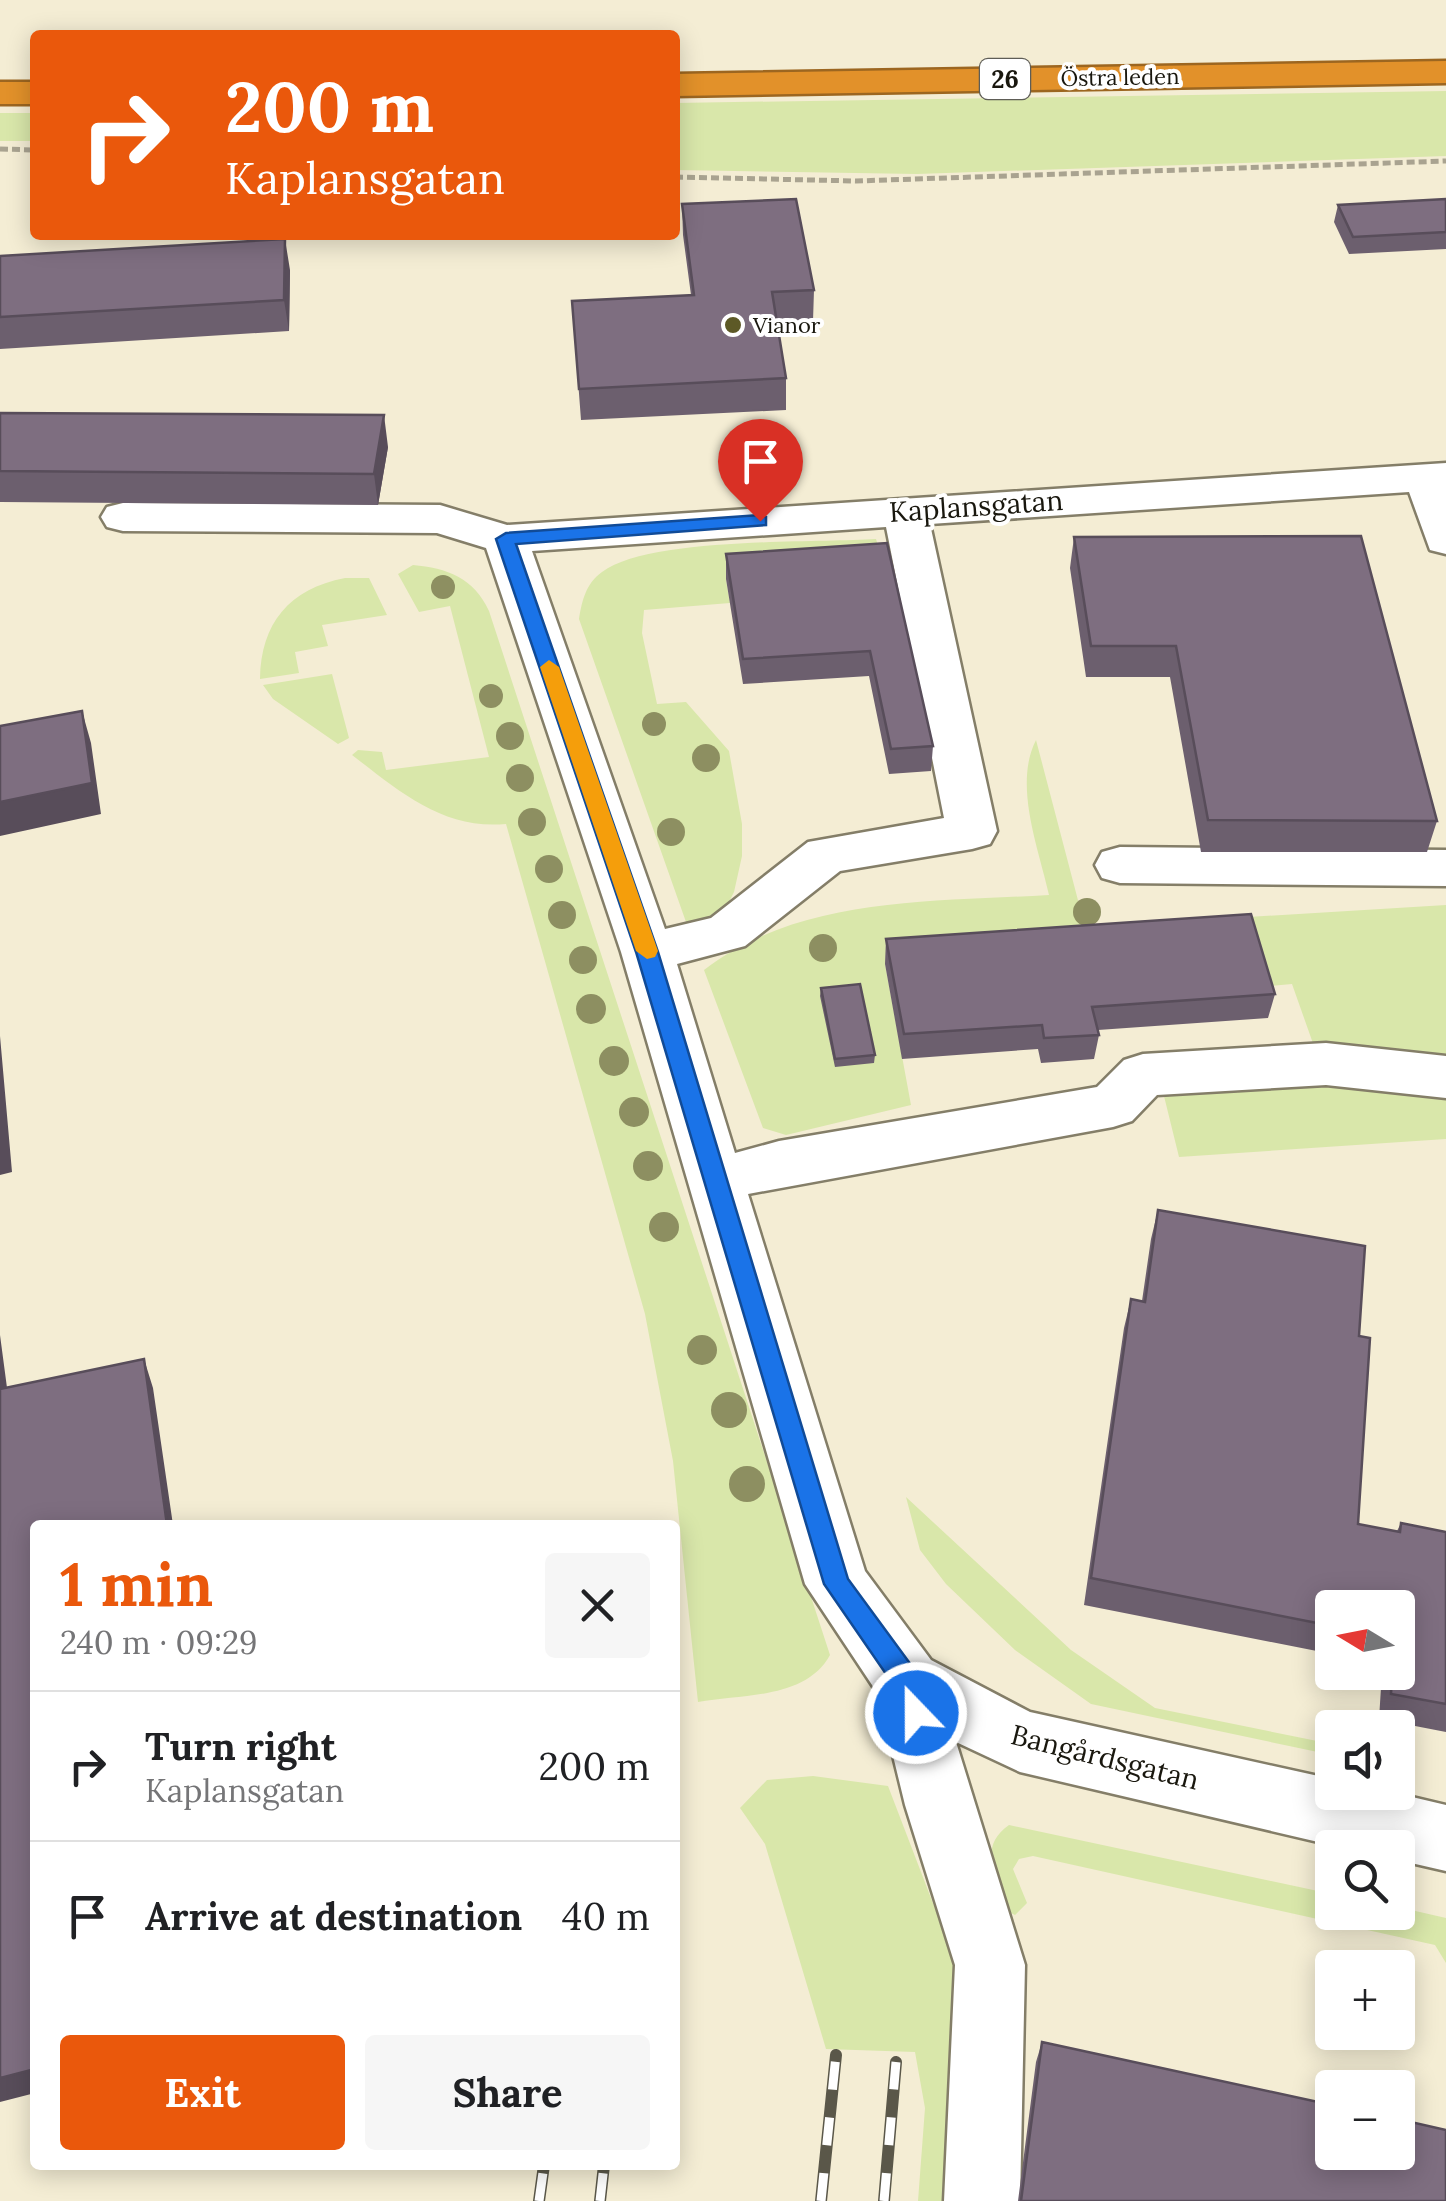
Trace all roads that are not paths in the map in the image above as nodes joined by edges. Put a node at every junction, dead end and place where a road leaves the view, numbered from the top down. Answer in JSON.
{"nodes":[{"id":1,"x":1446,"y":72,"type":"edge"},
{"id":2,"x":680,"y":85,"type":"edge"},
{"id":3,"x":0,"y":93,"type":"edge"},
{"id":4,"x":30,"y":93,"type":"edge"},
{"id":5,"x":1436,"y":476,"type":"edge"},
{"id":6,"x":906,"y":510,"type":"junction"},
{"id":7,"x":122,"y":517,"type":"edge"},
{"id":8,"x":506,"y":539,"type":"junction"},
{"id":9,"x":1446,"y":540,"type":"edge"},
{"id":10,"x":1120,"y":865,"type":"dead end"},
{"id":11,"x":1446,"y":868,"type":"edge"},
{"id":12,"x":647,"y":952,"type":"junction"},
{"id":13,"x":1446,"y":1077,"type":"edge"},
{"id":14,"x":716,"y":1180,"type":"junction"},
{"id":15,"x":908,"y":1682,"type":"junction"},
{"id":16,"x":1446,"y":1838,"type":"edge"},
{"id":17,"x":982,"y":2201,"type":"edge"}],
"edges":[{"from":1,"to":2,"type":"highway","name":"Östra leden","number":"26"},
{"from":3,"to":4,"type":"highway"},
{"from":5,"to":6,"type":"street","name":"Kaplansgatan"},
{"from":5,"to":9,"type":"street"},
{"from":6,"to":8,"type":"street","name":"Kaplansgatan"},
{"from":6,"to":12,"type":"street"},
{"from":7,"to":8,"type":"street"},
{"from":8,"to":12,"type":"street","name":"Bangårdsgatan"},
{"from":10,"to":11,"type":"street"},
{"from":12,"to":14,"type":"street","name":"Bangårdsgatan"},
{"from":13,"to":14,"type":"street"},
{"from":14,"to":15,"type":"street","name":"Bangårdsgatan"},
{"from":15,"to":16,"type":"street","name":"Bangårdsgatan"},
{"from":15,"to":17,"type":"street"}]}
